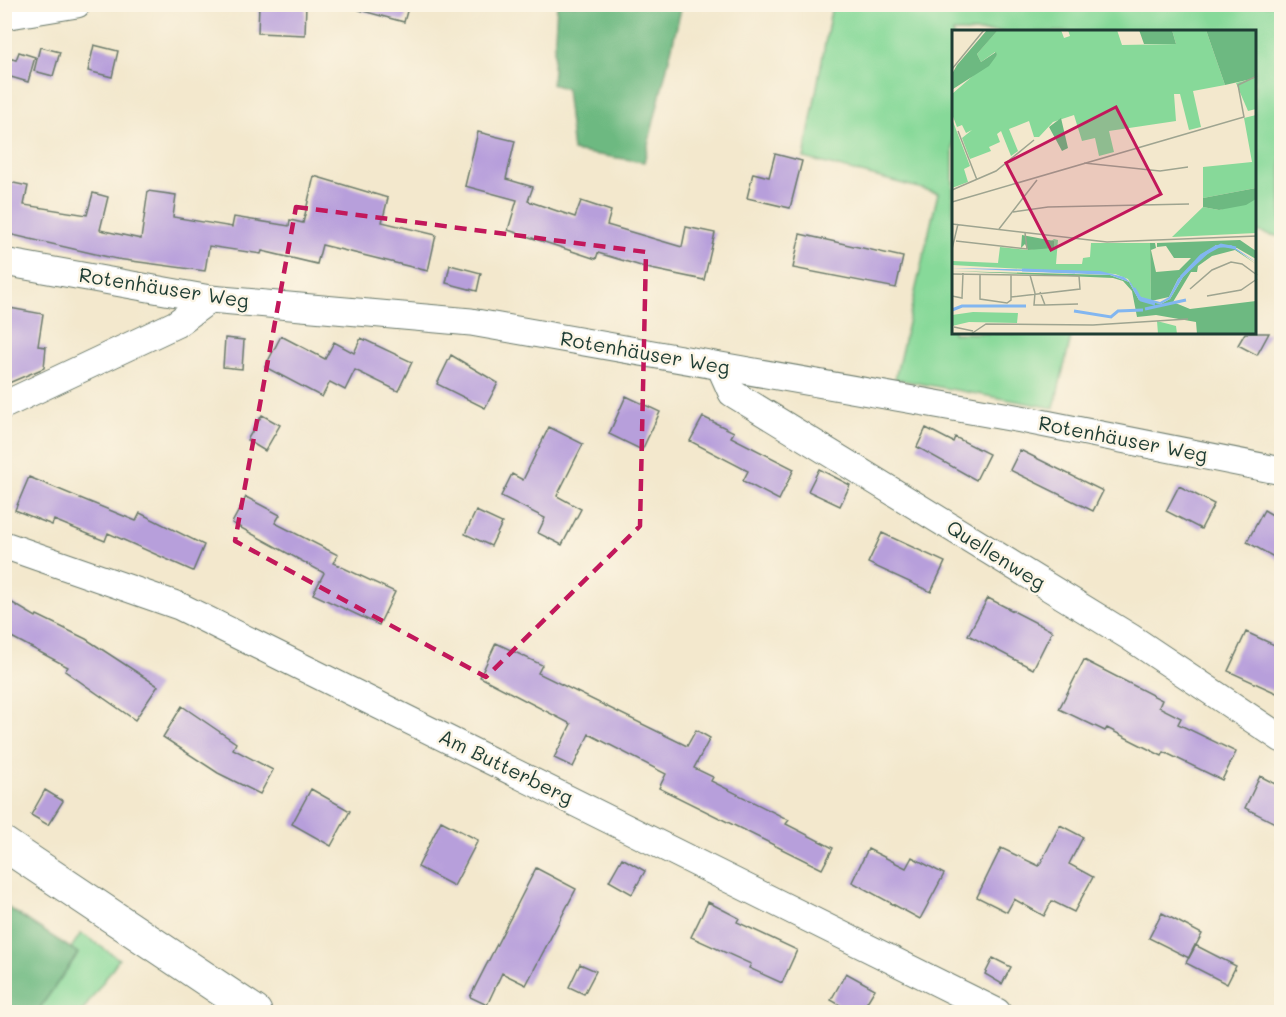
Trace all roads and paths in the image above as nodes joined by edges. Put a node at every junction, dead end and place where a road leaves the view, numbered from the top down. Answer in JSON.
{"nodes":[{"id":1,"x":77,"y":4,"type":"edge"},
{"id":2,"x":4,"y":16,"type":"edge"},
{"id":3,"x":4,"y":262,"type":"edge"},
{"id":4,"x":210,"y":299,"type":"junction"},
{"id":5,"x":720,"y":366,"type":"junction"},
{"id":6,"x":4,"y":405,"type":"edge"},
{"id":7,"x":1281,"y":471,"type":"edge"},
{"id":8,"x":4,"y":545,"type":"edge"},
{"id":9,"x":1281,"y":739,"type":"edge"},
{"id":10,"x":4,"y":844,"type":"edge"},
{"id":11,"x":255,"y":1012,"type":"edge"},
{"id":12,"x":997,"y":1012,"type":"edge"}],
"edges":[{"from":1,"to":2,"type":"street"},
{"from":3,"to":4,"type":"street","name":"Rotenhäuser Weg"},
{"from":4,"to":5,"type":"street","name":"Rotenhäuser Weg"},
{"from":4,"to":6,"type":"street"},
{"from":5,"to":7,"type":"street","name":"Rotenhäuser Weg"},
{"from":5,"to":9,"type":"street","name":"Quellenweg"},
{"from":8,"to":12,"type":"street","name":"Am Butterberg"},
{"from":10,"to":11,"type":"main road"}]}
